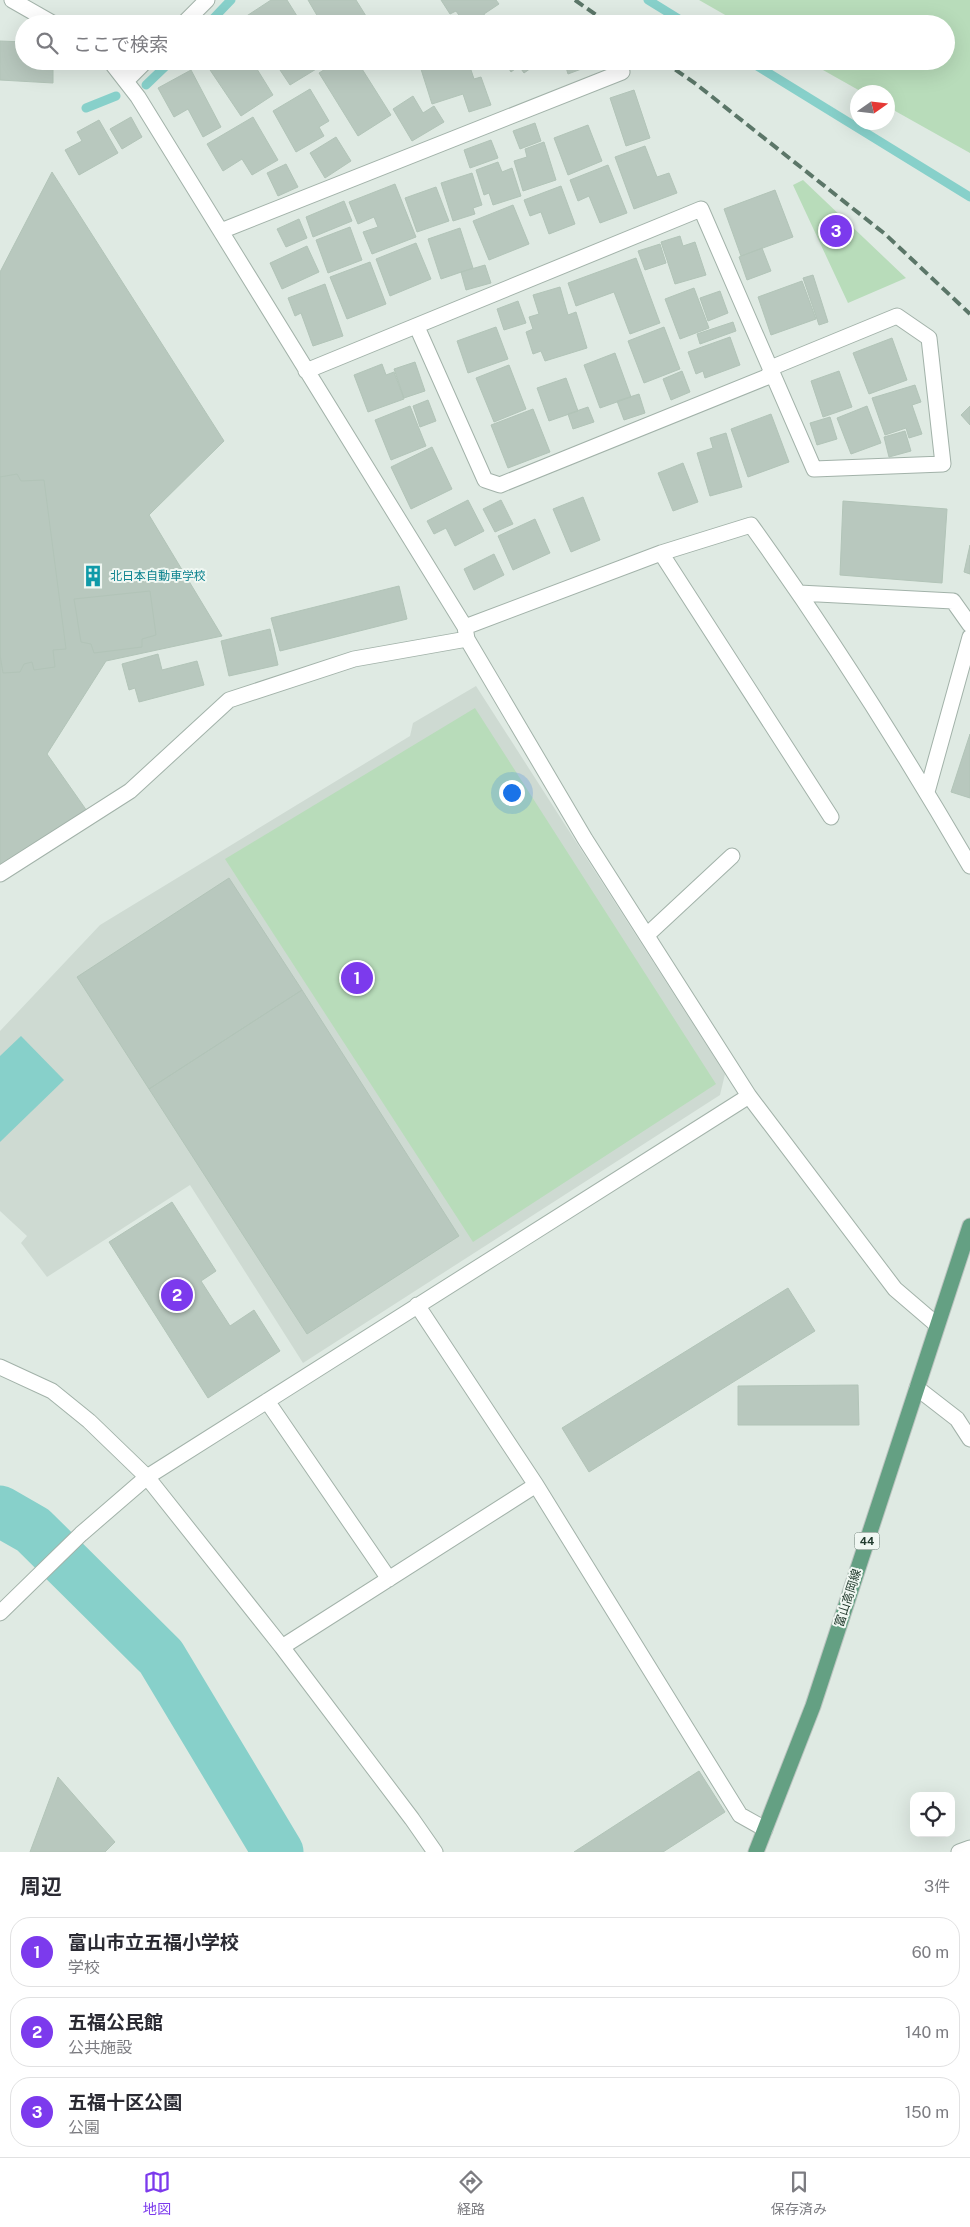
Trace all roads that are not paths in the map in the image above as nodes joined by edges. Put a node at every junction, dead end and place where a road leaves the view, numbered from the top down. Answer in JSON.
{"nodes":[{"id":1,"x":12,"y":0,"type":"edge"},
{"id":2,"x":207,"y":0,"type":"edge"},
{"id":3,"x":38,"y":15,"type":"edge"},
{"id":4,"x":192,"y":15,"type":"edge"},
{"id":5,"x":117,"y":70,"type":"edge"},
{"id":6,"x":137,"y":70,"type":"edge"},
{"id":7,"x":622,"y":72,"type":"dead end"},
{"id":8,"x":126,"y":81,"type":"junction"},
{"id":9,"x":221,"y":231,"type":"junction"},
{"id":10,"x":416,"y":327,"type":"junction"},
{"id":11,"x":306,"y":371,"type":"junction"},
{"id":12,"x":771,"y":371,"type":"junction"},
{"id":13,"x":661,"y":553,"type":"junction"},
{"id":14,"x":800,"y":593,"type":"junction"},
{"id":15,"x":970,"y":625,"type":"edge"},
{"id":16,"x":466,"y":633,"type":"junction"},
{"id":17,"x":970,"y":637,"type":"edge"},
{"id":18,"x":927,"y":792,"type":"junction"},
{"id":19,"x":831,"y":817,"type":"dead end"},
{"id":20,"x":732,"y":856,"type":"dead end"},
{"id":21,"x":970,"y":866,"type":"edge"},
{"id":22,"x":0,"y":874,"type":"edge"},
{"id":23,"x":647,"y":935,"type":"junction"},
{"id":24,"x":749,"y":1096,"type":"junction"},
{"id":25,"x":970,"y":1226,"type":"edge"},
{"id":26,"x":417,"y":1306,"type":"junction"},
{"id":27,"x":937,"y":1325,"type":"junction"},
{"id":28,"x":0,"y":1367,"type":"edge"},
{"id":29,"x":917,"y":1388,"type":"junction"},
{"id":30,"x":267,"y":1401,"type":"junction"},
{"id":31,"x":970,"y":1439,"type":"edge"},
{"id":32,"x":146,"y":1477,"type":"junction"},
{"id":33,"x":536,"y":1484,"type":"junction"},
{"id":34,"x":389,"y":1579,"type":"junction"},
{"id":35,"x":0,"y":1613,"type":"edge"},
{"id":36,"x":282,"y":1647,"type":"junction"},
{"id":37,"x":764,"y":1829,"type":"junction"},
{"id":38,"x":970,"y":1848,"type":"edge"},
{"id":39,"x":435,"y":1852,"type":"edge"},
{"id":40,"x":756,"y":1852,"type":"edge"},
{"id":41,"x":959,"y":1852,"type":"edge"}],
"edges":[{"from":1,"to":3,"type":"street"},
{"from":2,"to":4,"type":"street"},
{"from":5,"to":8,"type":"street"},
{"from":6,"to":8,"type":"street"},
{"from":7,"to":9,"type":"street"},
{"from":8,"to":9,"type":"street"},
{"from":9,"to":11,"type":"street"},
{"from":10,"to":11,"type":"street"},
{"from":10,"to":12,"type":"street"},
{"from":10,"to":12,"type":"street"},
{"from":11,"to":16,"type":"street"},
{"from":12,"to":12,"type":"street"},
{"from":13,"to":14,"type":"street"},
{"from":13,"to":16,"type":"street"},
{"from":13,"to":19,"type":"street"},
{"from":14,"to":15,"type":"street"},
{"from":14,"to":18,"type":"street"},
{"from":16,"to":22,"type":"street"},
{"from":16,"to":23,"type":"street"},
{"from":17,"to":18,"type":"street"},
{"from":18,"to":21,"type":"street"},
{"from":20,"to":23,"type":"street"},
{"from":23,"to":24,"type":"street"},
{"from":24,"to":26,"type":"street"},
{"from":24,"to":27,"type":"street"},
{"from":25,"to":27,"type":"main road","name":"富山高岡線","number":"44"},
{"from":26,"to":30,"type":"street"},
{"from":26,"to":33,"type":"street"},
{"from":27,"to":29,"type":"main road","name":"富山高岡線","number":"44"},
{"from":28,"to":32,"type":"street"},
{"from":29,"to":31,"type":"street"},
{"from":29,"to":37,"type":"main road","name":"富山高岡線","number":"44"},
{"from":30,"to":32,"type":"street"},
{"from":30,"to":34,"type":"street"},
{"from":32,"to":35,"type":"street"},
{"from":32,"to":36,"type":"street"},
{"from":33,"to":34,"type":"street"},
{"from":33,"to":37,"type":"street"},
{"from":34,"to":36,"type":"street"},
{"from":36,"to":39,"type":"street"},
{"from":37,"to":40,"type":"main road","name":"富山高岡線","number":"44"},
{"from":38,"to":41,"type":"street"}]}
